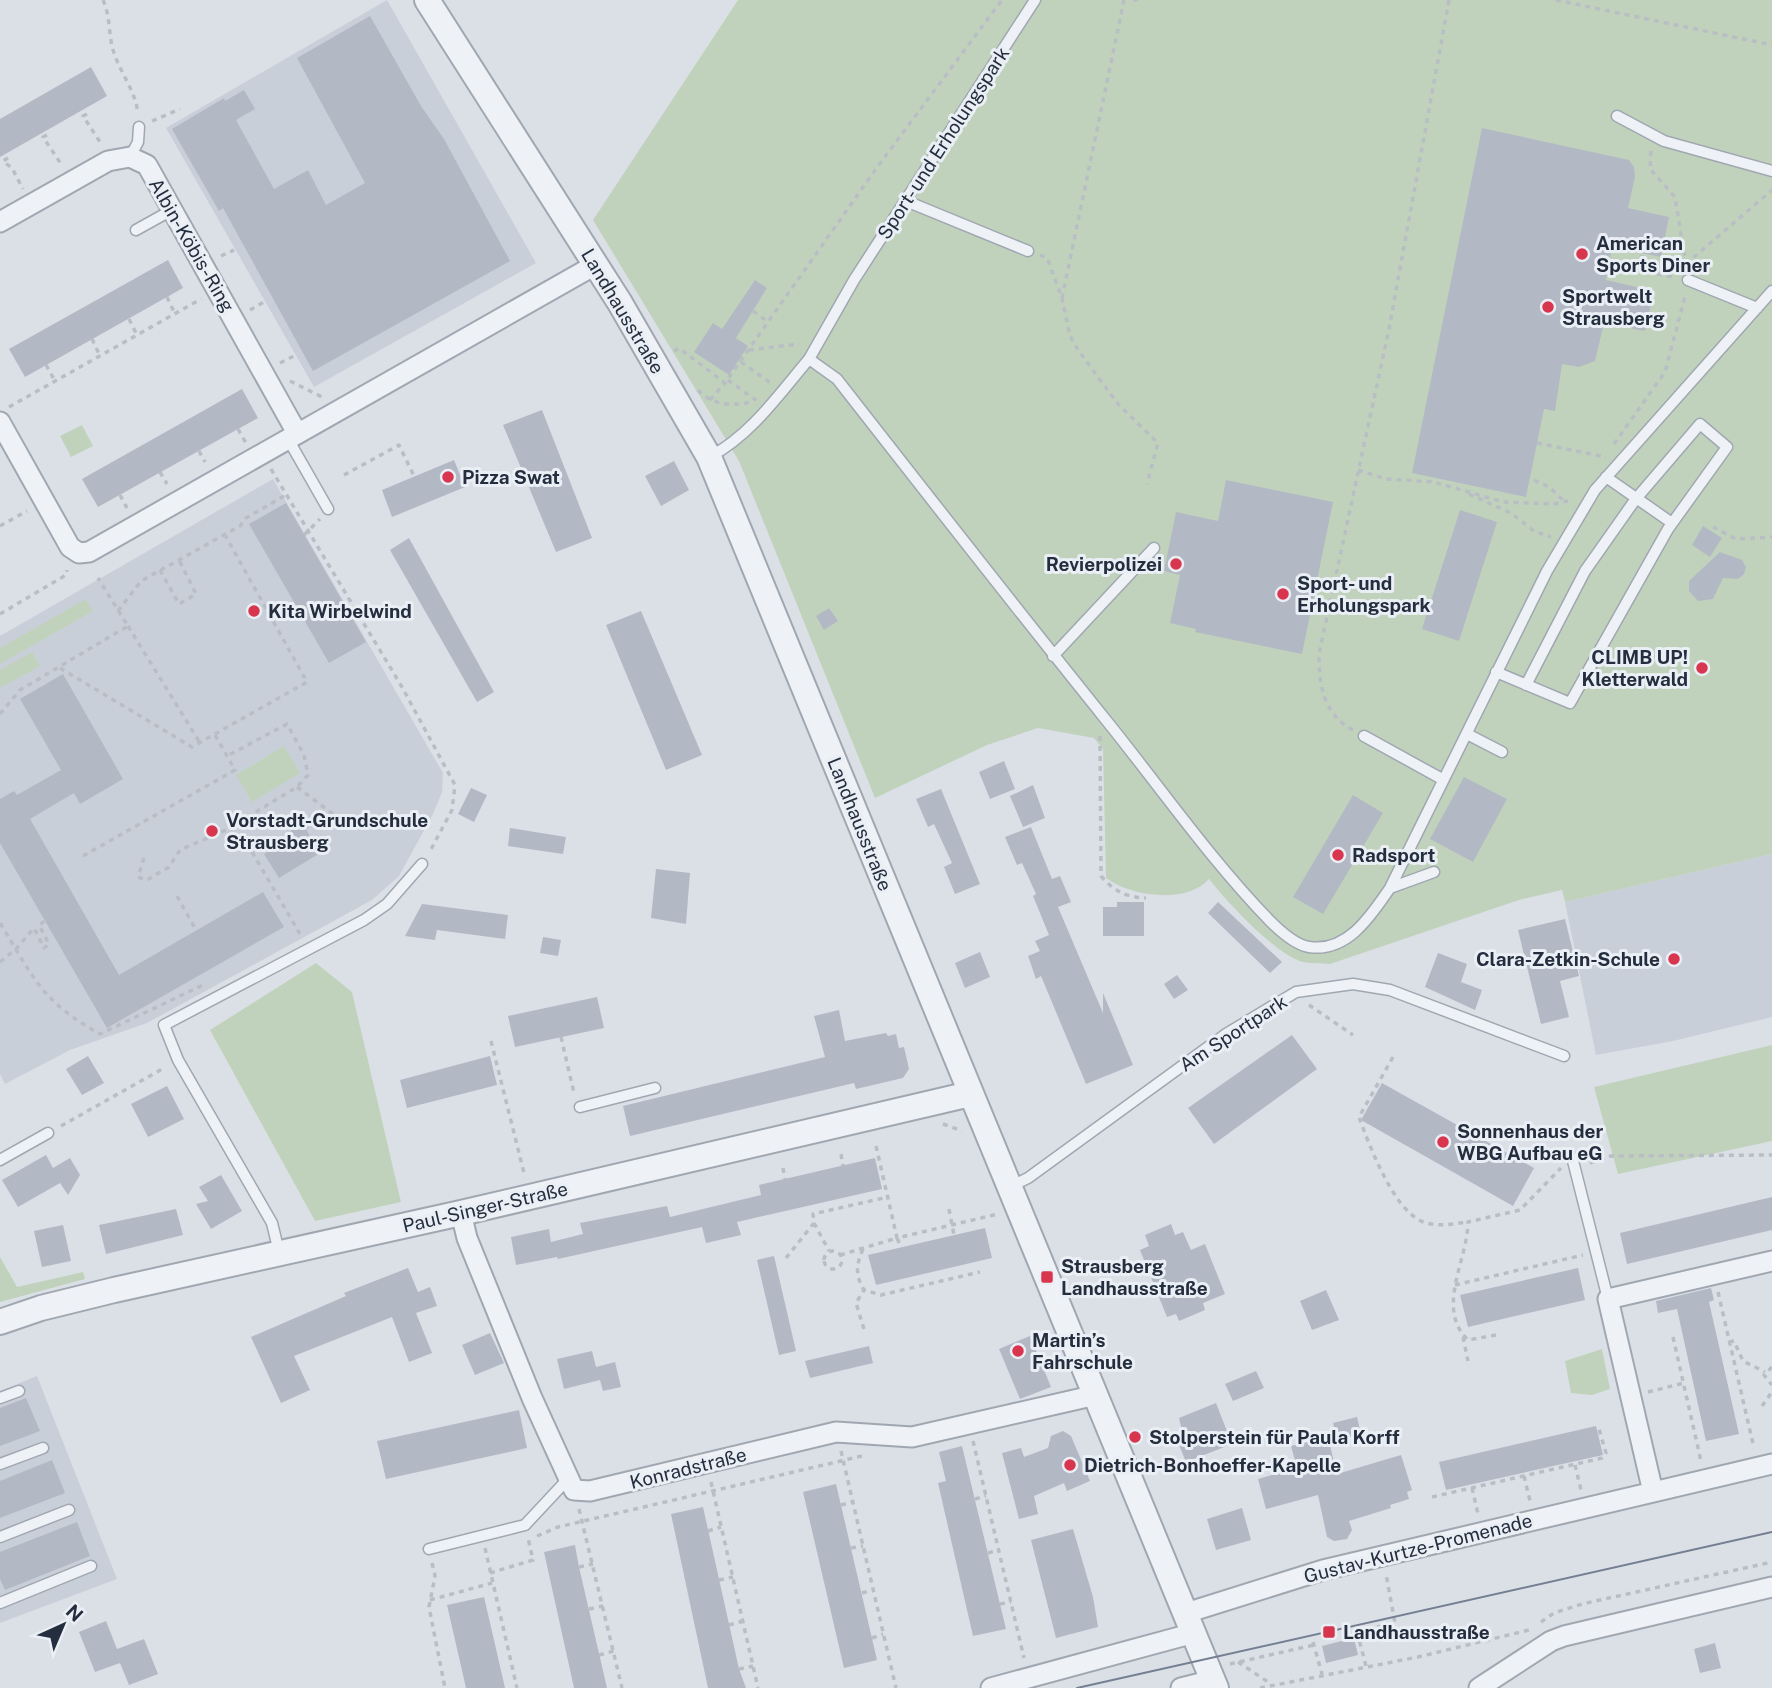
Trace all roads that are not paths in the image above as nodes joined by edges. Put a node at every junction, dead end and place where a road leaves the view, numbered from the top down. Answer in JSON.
{"nodes":[{"id":1,"x":428,"y":0,"type":"edge"},
{"id":2,"x":1035,"y":0,"type":"edge"},
{"id":3,"x":1617,"y":116,"type":"dead end"},
{"id":4,"x":139,"y":127,"type":"road end"},
{"id":5,"x":130,"y":157,"type":"junction"},
{"id":6,"x":1772,"y":171,"type":"edge"},
{"id":7,"x":906,"y":201,"type":"junction"},
{"id":8,"x":172,"y":210,"type":"junction"},
{"id":9,"x":0,"y":222,"type":"edge"},
{"id":10,"x":136,"y":230,"type":"dead end"},
{"id":11,"x":1028,"y":251,"type":"road end"},
{"id":12,"x":595,"y":265,"type":"junction"},
{"id":13,"x":1688,"y":280,"type":"road end"},
{"id":14,"x":1772,"y":291,"type":"edge"},
{"id":15,"x":1757,"y":308,"type":"junction"},
{"id":16,"x":809,"y":359,"type":"junction"},
{"id":17,"x":0,"y":422,"type":"edge"},
{"id":18,"x":293,"y":436,"type":"junction"},
{"id":19,"x":709,"y":457,"type":"junction"},
{"id":20,"x":1605,"y":478,"type":"junction"},
{"id":21,"x":1635,"y":500,"type":"junction"},
{"id":22,"x":328,"y":509,"type":"dead end"},
{"id":23,"x":1672,"y":523,"type":"junction"},
{"id":24,"x":1154,"y":548,"type":"dead end"},
{"id":25,"x":1053,"y":656,"type":"junction"},
{"id":26,"x":1496,"y":672,"type":"junction"},
{"id":27,"x":1526,"y":685,"type":"junction"},
{"id":28,"x":1467,"y":734,"type":"junction"},
{"id":29,"x":1364,"y":736,"type":"road end"},
{"id":30,"x":1502,"y":752,"type":"dead end"},
{"id":31,"x":1442,"y":779,"type":"junction"},
{"id":32,"x":422,"y":863,"type":"road end"},
{"id":33,"x":1434,"y":872,"type":"dead end"},
{"id":34,"x":1390,"y":888,"type":"junction"},
{"id":35,"x":1563,"y":1056,"type":"dead end"},
{"id":36,"x":654,"y":1088,"type":"dead end"},
{"id":37,"x":970,"y":1094,"type":"junction"},
{"id":38,"x":578,"y":1106,"type":"road end"},
{"id":39,"x":48,"y":1133,"type":"road end"},
{"id":40,"x":1572,"y":1157,"type":"road end"},
{"id":41,"x":0,"y":1160,"type":"edge"},
{"id":42,"x":1009,"y":1187,"type":"junction"},
{"id":43,"x":461,"y":1213,"type":"junction"},
{"id":44,"x":280,"y":1252,"type":"junction"},
{"id":45,"x":1772,"y":1261,"type":"edge"},
{"id":46,"x":1608,"y":1299,"type":"junction"},
{"id":47,"x":0,"y":1322,"type":"edge"},
{"id":48,"x":19,"y":1391,"type":"dead end"},
{"id":49,"x":1096,"y":1395,"type":"junction"},
{"id":50,"x":0,"y":1398,"type":"edge"},
{"id":51,"x":43,"y":1448,"type":"dead end"},
{"id":52,"x":0,"y":1464,"type":"edge"},
{"id":53,"x":1765,"y":1466,"type":"edge"},
{"id":54,"x":571,"y":1485,"type":"junction"},
{"id":55,"x":1653,"y":1492,"type":"junction"},
{"id":56,"x":69,"y":1510,"type":"dead end"},
{"id":57,"x":0,"y":1537,"type":"edge"},
{"id":58,"x":429,"y":1549,"type":"road end"},
{"id":59,"x":90,"y":1566,"type":"dead end"},
{"id":60,"x":1772,"y":1587,"type":"edge"},
{"id":61,"x":0,"y":1603,"type":"edge"},
{"id":62,"x":1190,"y":1623,"type":"junction"},
{"id":63,"x":1219,"y":1678,"type":"edge"},
{"id":64,"x":991,"y":1688,"type":"edge"},
{"id":65,"x":1181,"y":1688,"type":"edge"},
{"id":66,"x":1479,"y":1688,"type":"edge"}],
"edges":[{"from":1,"to":12,"type":"street","name":"Landhausstraße"},
{"from":2,"to":7,"type":"lane","name":"Sport- und Erholungspark"},
{"from":3,"to":6,"type":"lane"},
{"from":4,"to":5,"type":"lane"},
{"from":5,"to":8,"type":"street","name":"Albin-Köbis-Ring"},
{"from":5,"to":9,"type":"street"},
{"from":7,"to":11,"type":"lane"},
{"from":7,"to":16,"type":"lane","name":"Sport- und Erholungspark"},
{"from":8,"to":10,"type":"lane"},
{"from":8,"to":18,"type":"street","name":"Albin-Köbis-Ring"},
{"from":12,"to":18,"type":"street"},
{"from":12,"to":19,"type":"street","name":"Landhausstraße"},
{"from":13,"to":15,"type":"lane"},
{"from":14,"to":15,"type":"lane"},
{"from":15,"to":20,"type":"lane"},
{"from":16,"to":19,"type":"lane","name":"Sport- und Erholungspark"},
{"from":16,"to":25,"type":"lane"},
{"from":17,"to":18,"type":"street"},
{"from":18,"to":22,"type":"lane"},
{"from":19,"to":37,"type":"street","name":"Landhausstraße"},
{"from":20,"to":21,"type":"lane"},
{"from":20,"to":26,"type":"lane"},
{"from":21,"to":23,"type":"lane"},
{"from":21,"to":23,"type":"lane"},
{"from":21,"to":27,"type":"lane"},
{"from":23,"to":27,"type":"lane"},
{"from":24,"to":25,"type":"lane"},
{"from":25,"to":34,"type":"lane"},
{"from":26,"to":27,"type":"lane"},
{"from":26,"to":28,"type":"lane"},
{"from":28,"to":30,"type":"lane"},
{"from":28,"to":31,"type":"lane"},
{"from":29,"to":31,"type":"lane"},
{"from":31,"to":34,"type":"lane"},
{"from":32,"to":44,"type":"lane"},
{"from":33,"to":34,"type":"lane"},
{"from":35,"to":42,"type":"lane","name":"Am Sportpark"},
{"from":36,"to":38,"type":"lane"},
{"from":37,"to":42,"type":"street","name":"Landhausstraße"},
{"from":37,"to":43,"type":"street","name":"Paul-Singer-Straße"},
{"from":39,"to":41,"type":"lane"},
{"from":40,"to":46,"type":"lane"},
{"from":42,"to":49,"type":"street","name":"Landhausstraße"},
{"from":43,"to":44,"type":"street","name":"Paul-Singer-Straße"},
{"from":43,"to":54,"type":"street"},
{"from":44,"to":47,"type":"street","name":"Paul-Singer-Straße"},
{"from":45,"to":46,"type":"street"},
{"from":46,"to":55,"type":"street"},
{"from":48,"to":50,"type":"lane"},
{"from":49,"to":54,"type":"street","name":"Konradstraße"},
{"from":49,"to":62,"type":"street","name":"Landhausstraße"},
{"from":51,"to":52,"type":"lane"},
{"from":53,"to":55,"type":"street","name":"Gustav-Kurtze-Promenade"},
{"from":54,"to":58,"type":"lane"},
{"from":55,"to":62,"type":"street","name":"Gustav-Kurtze-Promenade"},
{"from":56,"to":57,"type":"lane"},
{"from":59,"to":61,"type":"lane"},
{"from":60,"to":66,"type":"street"},
{"from":62,"to":63,"type":"street","name":"Landhausstraße"},
{"from":62,"to":64,"type":"street","name":"Gustav-Kurtze-Promenade"},
{"from":63,"to":65,"type":"street"}]}
